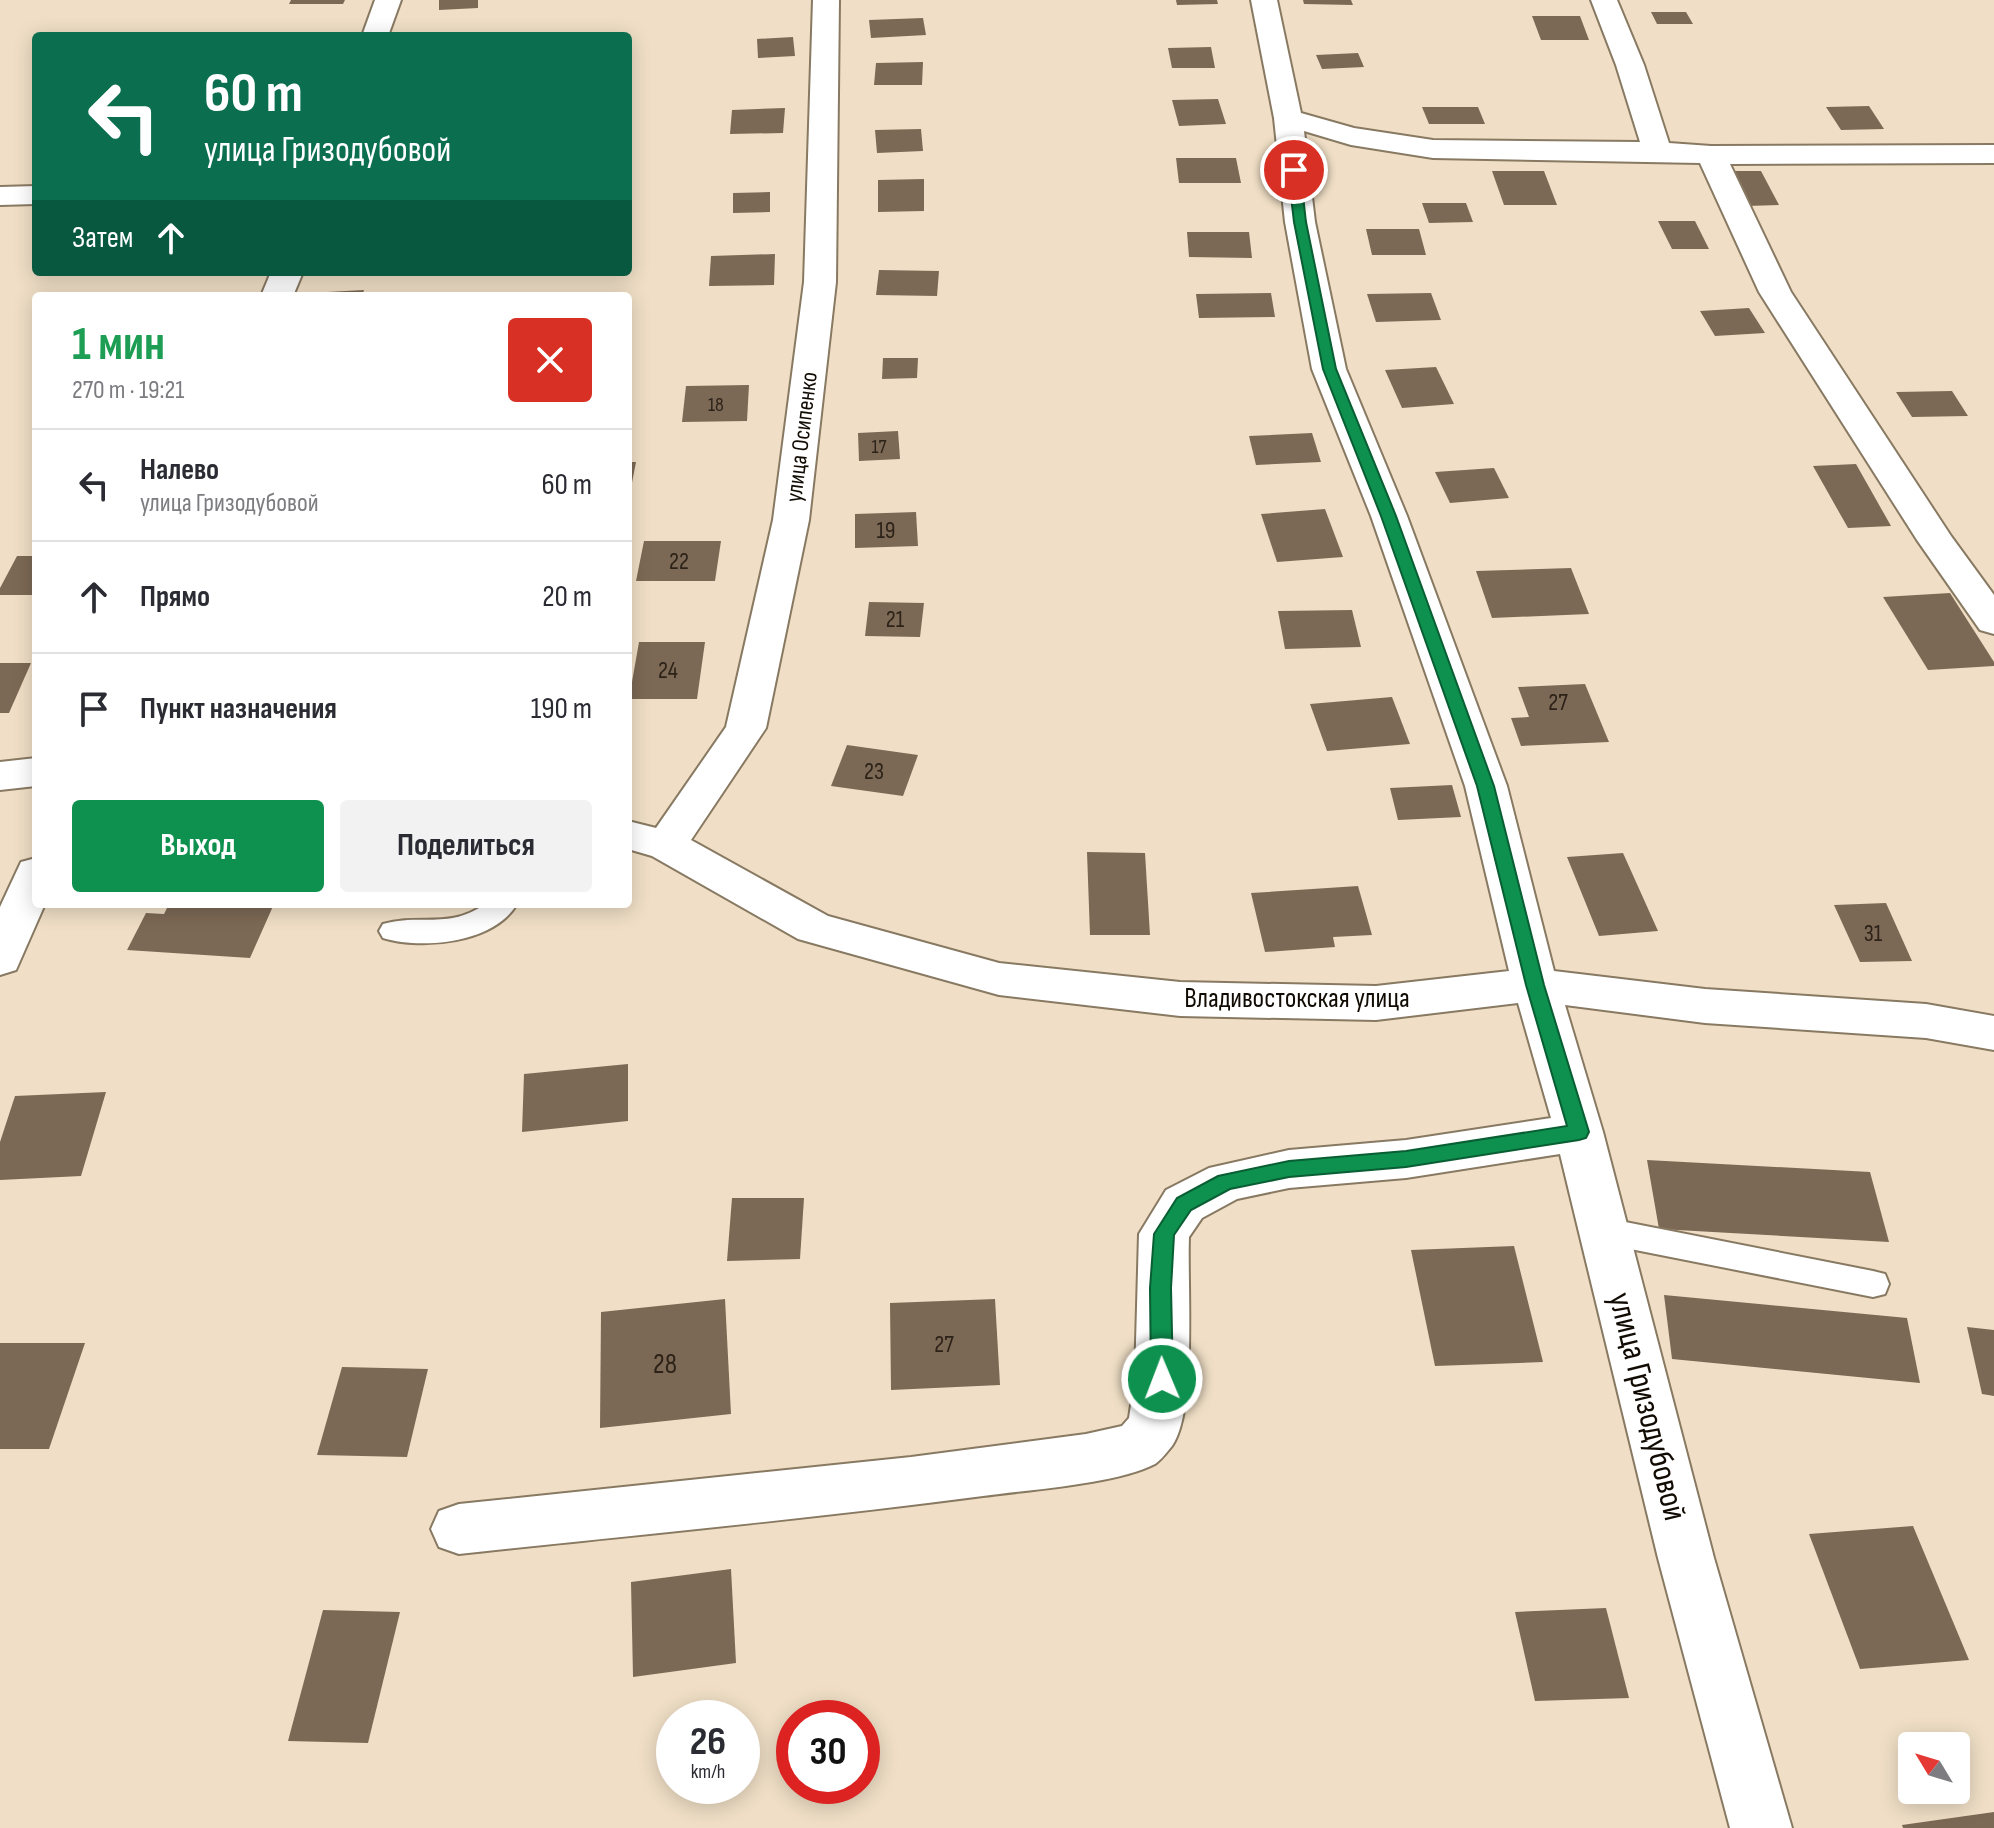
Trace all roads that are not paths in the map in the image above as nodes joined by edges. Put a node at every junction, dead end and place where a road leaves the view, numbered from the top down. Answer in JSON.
{"nodes":[{"id":1,"x":388,"y":0,"type":"edge"},
{"id":2,"x":826,"y":0,"type":"edge"},
{"id":3,"x":1264,"y":0,"type":"edge"},
{"id":4,"x":1604,"y":0,"type":"edge"},
{"id":5,"x":376,"y":32,"type":"edge"},
{"id":6,"x":1288,"y":118,"type":"junction"},
{"id":7,"x":1657,"y":151,"type":"junction"},
{"id":8,"x":1994,"y":154,"type":"edge"},
{"id":9,"x":1711,"y":155,"type":"junction"},
{"id":10,"x":32,"y":195,"type":"edge"},
{"id":11,"x":0,"y":196,"type":"edge"},
{"id":12,"x":1994,"y":622,"type":"edge"},
{"id":13,"x":32,"y":772,"type":"edge"},
{"id":14,"x":0,"y":776,"type":"edge"},
{"id":15,"x":647,"y":840,"type":"edge"},
{"id":16,"x":22,"y":881,"type":"edge"},
{"id":17,"x":496,"y":911,"type":"edge"},
{"id":18,"x":393,"y":931,"type":"dead end"},
{"id":19,"x":0,"y":959,"type":"edge"},
{"id":20,"x":1535,"y":985,"type":"junction"},
{"id":21,"x":1994,"y":1033,"type":"edge"},
{"id":22,"x":1579,"y":1132,"type":"junction"},
{"id":23,"x":1605,"y":1231,"type":"junction"},
{"id":24,"x":1873,"y":1284,"type":"dead end"},
{"id":25,"x":459,"y":1529,"type":"dead end"},
{"id":26,"x":1761,"y":1828,"type":"edge"}],
"edges":[{"from":1,"to":5,"type":"street"},
{"from":2,"to":15,"type":"street","name":"улица Осипенко"},
{"from":3,"to":6,"type":"street","name":"улица Гризодубовой"},
{"from":4,"to":7,"type":"street"},
{"from":6,"to":7,"type":"street"},
{"from":6,"to":20,"type":"street","name":"улица Гризодубовой"},
{"from":7,"to":9,"type":"street"},
{"from":8,"to":9,"type":"street"},
{"from":9,"to":12,"type":"street"},
{"from":10,"to":11,"type":"street"},
{"from":13,"to":14,"type":"street"},
{"from":15,"to":20,"type":"street","name":"Владивостокская улица"},
{"from":16,"to":19,"type":"street"},
{"from":17,"to":18,"type":"lane"},
{"from":20,"to":21,"type":"street","name":"Владивостокская улица"},
{"from":20,"to":22,"type":"street","name":"улица Гризодубовой"},
{"from":22,"to":23,"type":"street","name":"улица Гризодубовой"},
{"from":22,"to":25,"type":"street"},
{"from":23,"to":24,"type":"lane"},
{"from":23,"to":26,"type":"street","name":"улица Гризодубовой"}]}
